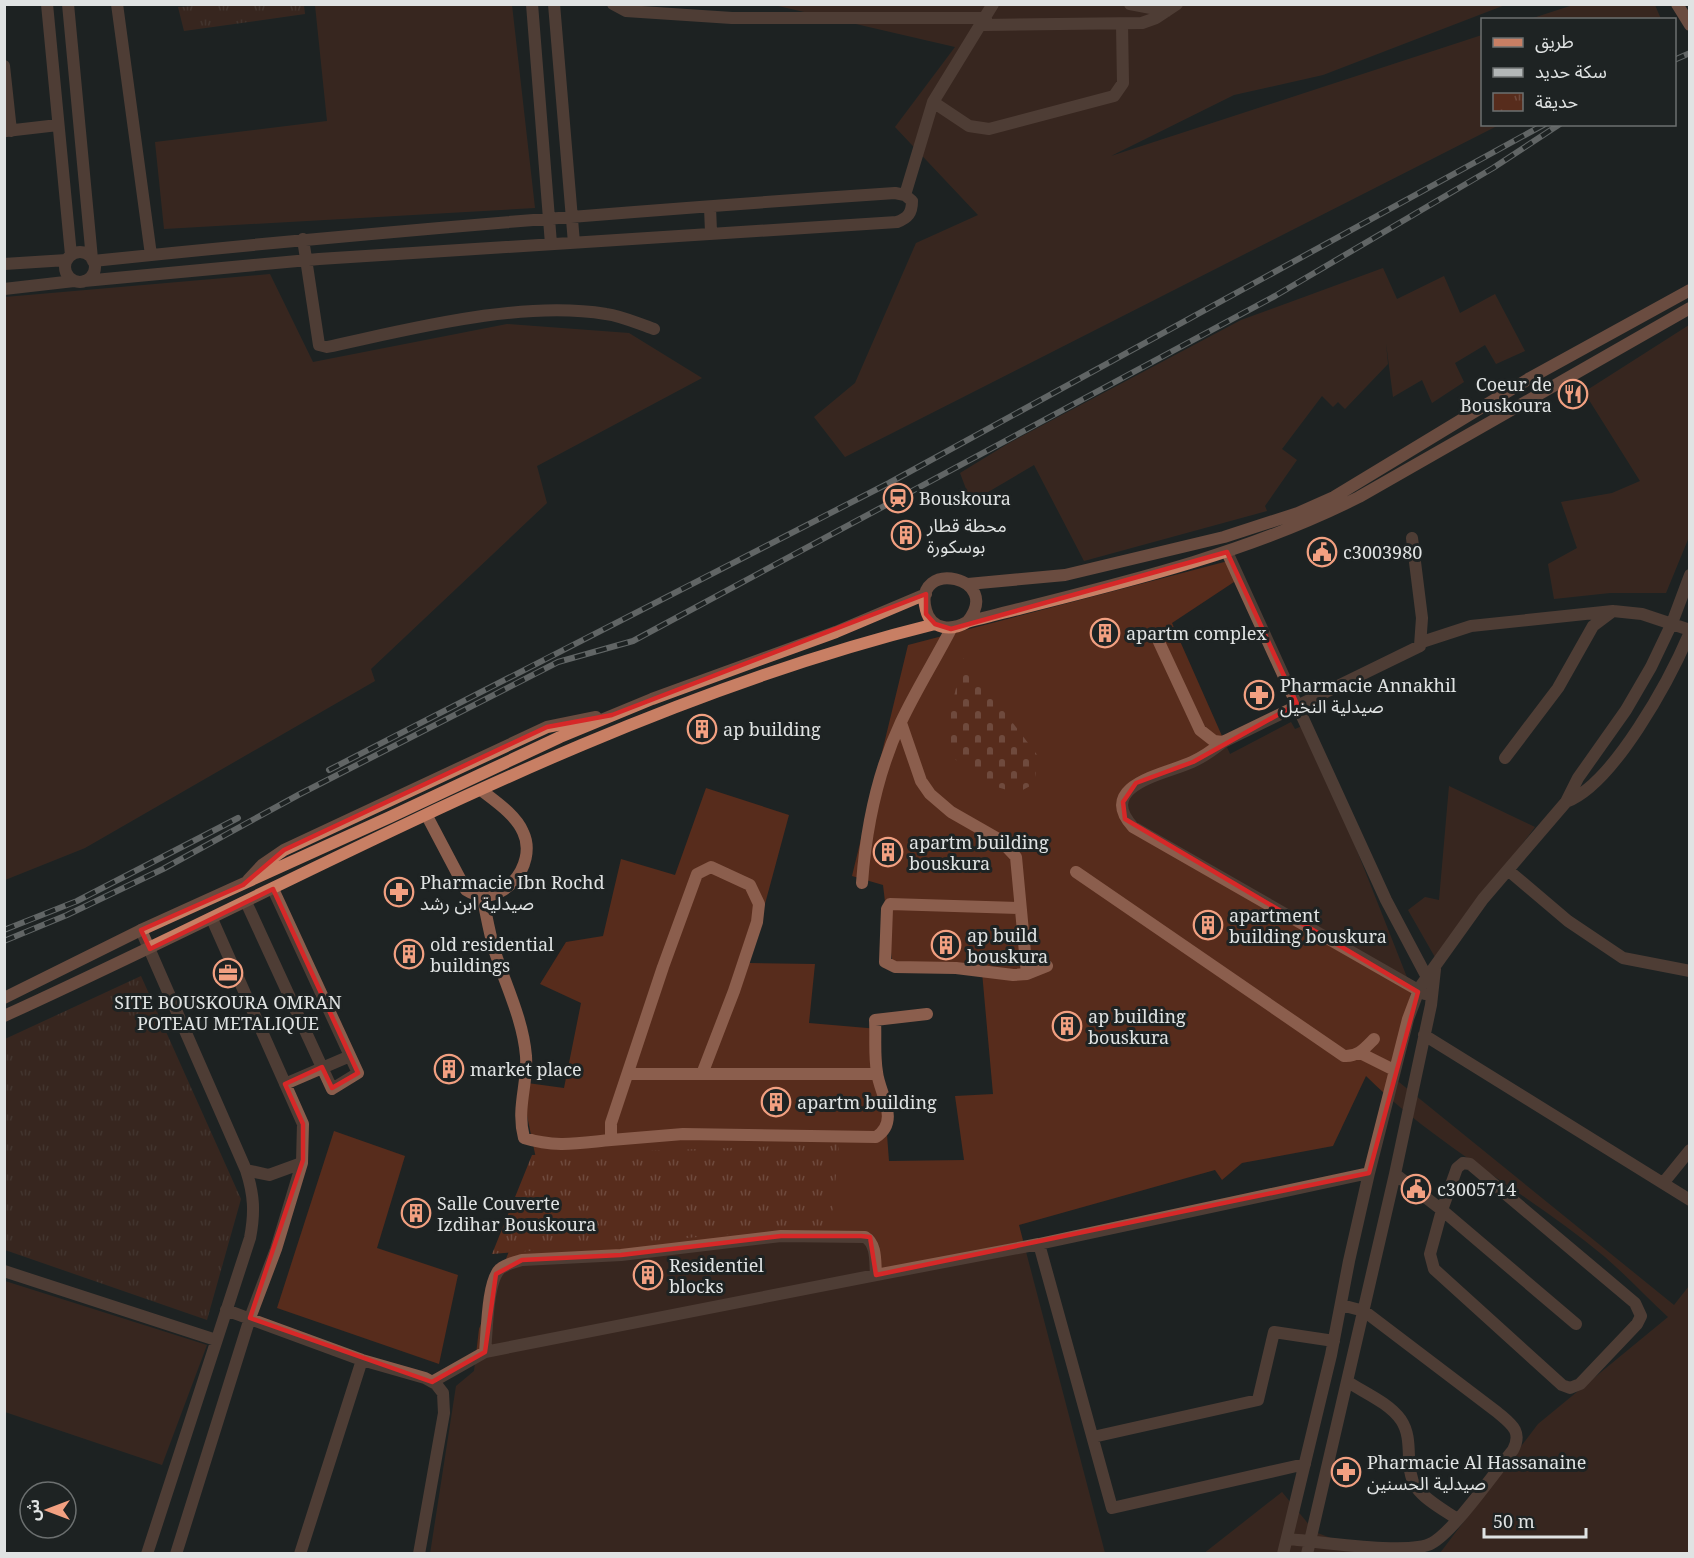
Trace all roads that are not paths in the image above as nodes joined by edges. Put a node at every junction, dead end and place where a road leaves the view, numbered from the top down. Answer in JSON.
{"nodes":[{"id":1,"x":117,"y":4,"type":"edge"},
{"id":2,"x":532,"y":4,"type":"edge"},
{"id":3,"x":554,"y":4,"type":"edge"},
{"id":4,"x":613,"y":4,"type":"edge"},
{"id":5,"x":993,"y":4,"type":"edge"},
{"id":6,"x":1130,"y":4,"type":"edge"},
{"id":7,"x":1677,"y":4,"type":"edge"},
{"id":8,"x":69,"y":8,"type":"edge"},
{"id":9,"x":1172,"y":8,"type":"edge"},
{"id":10,"x":47,"y":9,"type":"edge"},
{"id":11,"x":984,"y":21,"type":"junction"},
{"id":12,"x":1688,"y":22,"type":"edge"},
{"id":13,"x":1122,"y":24,"type":"junction"},
{"id":14,"x":4,"y":66,"type":"edge"},
{"id":15,"x":933,"y":102,"type":"junction"},
{"id":16,"x":58,"y":125,"type":"junction"},
{"id":17,"x":8,"y":131,"type":"edge"},
{"id":18,"x":905,"y":195,"type":"junction"},
{"id":19,"x":710,"y":207,"type":"junction"},
{"id":20,"x":572,"y":218,"type":"junction"},
{"id":21,"x":549,"y":220,"type":"junction"},
{"id":22,"x":711,"y":232,"type":"junction"},
{"id":23,"x":303,"y":239,"type":"junction"},
{"id":24,"x":574,"y":243,"type":"junction"},
{"id":25,"x":551,"y":244,"type":"junction"},
{"id":26,"x":151,"y":255,"type":"junction"},
{"id":27,"x":69,"y":258,"type":"junction"},
{"id":28,"x":92,"y":260,"type":"junction"},
{"id":29,"x":305,"y":260,"type":"junction"},
{"id":30,"x":4,"y":264,"type":"edge"},
{"id":31,"x":79,"y":281,"type":"junction"},
{"id":32,"x":4,"y":289,"type":"edge"},
{"id":33,"x":1689,"y":290,"type":"edge"},
{"id":34,"x":1689,"y":308,"type":"edge"},
{"id":35,"x":654,"y":329,"type":"dead end"},
{"id":36,"x":1412,"y":538,"type":"dead end"},
{"id":37,"x":1227,"y":552,"type":"junction"},
{"id":38,"x":1689,"y":574,"type":"edge"},
{"id":39,"x":968,"y":584,"type":"junction"},
{"id":40,"x":926,"y":594,"type":"junction"},
{"id":41,"x":1613,"y":611,"type":"junction"},
{"id":42,"x":968,"y":622,"type":"junction"},
{"id":43,"x":1672,"y":623,"type":"junction"},
{"id":44,"x":935,"y":624,"type":"junction"},
{"id":45,"x":951,"y":629,"type":"junction"},
{"id":46,"x":1689,"y":631,"type":"edge"},
{"id":47,"x":1159,"y":642,"type":"dead end"},
{"id":48,"x":1422,"y":642,"type":"junction"},
{"id":49,"x":1297,"y":704,"type":"junction"},
{"id":50,"x":901,"y":723,"type":"junction"},
{"id":51,"x":1223,"y":742,"type":"junction"},
{"id":52,"x":1504,"y":758,"type":"dead end"},
{"id":53,"x":481,"y":790,"type":"junction"},
{"id":54,"x":1566,"y":802,"type":"junction"},
{"id":55,"x":427,"y":816,"type":"junction"},
{"id":56,"x":1509,"y":871,"type":"junction"},
{"id":57,"x":1076,"y":872,"type":"dead end"},
{"id":58,"x":862,"y":883,"type":"dead end"},
{"id":59,"x":273,"y":889,"type":"junction"},
{"id":60,"x":482,"y":895,"type":"junction"},
{"id":61,"x":246,"y":902,"type":"junction"},
{"id":62,"x":1019,"y":908,"type":"junction"},
{"id":63,"x":212,"y":919,"type":"junction"},
{"id":64,"x":141,"y":930,"type":"junction"},
{"id":65,"x":150,"y":949,"type":"junction"},
{"id":66,"x":1047,"y":966,"type":"dead end"},
{"id":67,"x":1689,"y":971,"type":"edge"},
{"id":68,"x":1027,"y":974,"type":"junction"},
{"id":69,"x":1430,"y":987,"type":"junction"},
{"id":70,"x":1418,"y":992,"type":"junction"},
{"id":71,"x":4,"y":998,"type":"edge"},
{"id":72,"x":927,"y":1014,"type":"dead end"},
{"id":73,"x":4,"y":1016,"type":"edge"},
{"id":74,"x":1424,"y":1035,"type":"junction"},
{"id":75,"x":1374,"y":1039,"type":"dead end"},
{"id":76,"x":1360,"y":1053,"type":"junction"},
{"id":77,"x":350,"y":1056,"type":"junction"},
{"id":78,"x":322,"y":1067,"type":"junction"},
{"id":79,"x":1394,"y":1070,"type":"junction"},
{"id":80,"x":629,"y":1074,"type":"junction"},
{"id":81,"x":702,"y":1074,"type":"junction"},
{"id":82,"x":877,"y":1074,"type":"junction"},
{"id":83,"x":285,"y":1084,"type":"junction"},
{"id":84,"x":611,"y":1140,"type":"junction"},
{"id":85,"x":1689,"y":1150,"type":"edge"},
{"id":86,"x":302,"y":1163,"type":"junction"},
{"id":87,"x":246,"y":1170,"type":"junction"},
{"id":88,"x":1370,"y":1173,"type":"junction"},
{"id":89,"x":1395,"y":1173,"type":"junction"},
{"id":90,"x":1664,"y":1182,"type":"junction"},
{"id":91,"x":1689,"y":1200,"type":"edge"},
{"id":92,"x":1442,"y":1210,"type":"junction"},
{"id":93,"x":1039,"y":1244,"type":"junction"},
{"id":94,"x":4,"y":1271,"type":"edge"},
{"id":95,"x":876,"y":1275,"type":"junction"},
{"id":96,"x":1341,"y":1305,"type":"junction"},
{"id":97,"x":226,"y":1310,"type":"junction"},
{"id":98,"x":1364,"y":1311,"type":"junction"},
{"id":99,"x":250,"y":1318,"type":"junction"},
{"id":100,"x":1576,"y":1323,"type":"dead end"},
{"id":101,"x":216,"y":1340,"type":"junction"},
{"id":102,"x":1334,"y":1341,"type":"junction"},
{"id":103,"x":485,"y":1352,"type":"junction"},
{"id":104,"x":362,"y":1360,"type":"junction"},
{"id":105,"x":432,"y":1382,"type":"junction"},
{"id":106,"x":1348,"y":1382,"type":"junction"},
{"id":107,"x":1093,"y":1437,"type":"junction"},
{"id":108,"x":1305,"y":1464,"type":"junction"},
{"id":109,"x":1456,"y":1519,"type":"junction"},
{"id":110,"x":1287,"y":1539,"type":"junction"},
{"id":111,"x":1308,"y":1547,"type":"edge"},
{"id":112,"x":147,"y":1554,"type":"edge"},
{"id":113,"x":176,"y":1554,"type":"edge"},
{"id":114,"x":300,"y":1554,"type":"edge"},
{"id":115,"x":419,"y":1554,"type":"edge"},
{"id":116,"x":1283,"y":1554,"type":"edge"}],
"edges":[{"from":1,"to":26,"type":"street"},
{"from":2,"to":21,"type":"street"},
{"from":3,"to":20,"type":"street"},
{"from":4,"to":11,"type":"street"},
{"from":5,"to":11,"type":"street"},
{"from":6,"to":9,"type":"street"},
{"from":7,"to":12,"type":"street"},
{"from":8,"to":10,"type":"street"},
{"from":8,"to":28,"type":"street"},
{"from":9,"to":13,"type":"street"},
{"from":10,"to":16,"type":"street"},
{"from":11,"to":13,"type":"street"},
{"from":11,"to":15,"type":"street"},
{"from":13,"to":15,"type":"street"},
{"from":14,"to":17,"type":"street"},
{"from":15,"to":18,"type":"street"},
{"from":16,"to":17,"type":"street"},
{"from":16,"to":27,"type":"street"},
{"from":18,"to":19,"type":"street"},
{"from":18,"to":22,"type":"street"},
{"from":19,"to":20,"type":"street"},
{"from":19,"to":22,"type":"street"},
{"from":20,"to":21,"type":"street"},
{"from":20,"to":24,"type":"street"},
{"from":21,"to":23,"type":"street"},
{"from":21,"to":25,"type":"street"},
{"from":22,"to":24,"type":"street"},
{"from":23,"to":26,"type":"street"},
{"from":23,"to":29,"type":"street"},
{"from":24,"to":25,"type":"street"},
{"from":25,"to":29,"type":"street"},
{"from":26,"to":28,"type":"street"},
{"from":27,"to":28,"type":"street"},
{"from":27,"to":30,"type":"street"},
{"from":27,"to":31,"type":"street"},
{"from":28,"to":31,"type":"street"},
{"from":29,"to":31,"type":"street"},
{"from":29,"to":35,"type":"street"},
{"from":31,"to":32,"type":"street"},
{"from":33,"to":39,"type":"street"},
{"from":34,"to":37,"type":"street"},
{"from":36,"to":48,"type":"street"},
{"from":37,"to":42,"type":"street"},
{"from":37,"to":49,"type":"street"},
{"from":38,"to":43,"type":"street"},
{"from":39,"to":40,"type":"street"},
{"from":39,"to":42,"type":"street"},
{"from":40,"to":44,"type":"street"},
{"from":40,"to":64,"type":"street"},
{"from":41,"to":43,"type":"street"},
{"from":41,"to":48,"type":"street"},
{"from":41,"to":52,"type":"street"},
{"from":42,"to":45,"type":"street"},
{"from":43,"to":46,"type":"street"},
{"from":43,"to":54,"type":"street"},
{"from":44,"to":45,"type":"street"},
{"from":44,"to":53,"type":"street"},
{"from":45,"to":50,"type":"street"},
{"from":46,"to":54,"type":"street"},
{"from":47,"to":51,"type":"street"},
{"from":48,"to":49,"type":"street"},
{"from":49,"to":51,"type":"street"},
{"from":49,"to":69,"type":"street"},
{"from":50,"to":58,"type":"street"},
{"from":50,"to":62,"type":"street"},
{"from":51,"to":70,"type":"street"},
{"from":53,"to":55,"type":"street"},
{"from":53,"to":60,"type":"street"},
{"from":54,"to":56,"type":"street"},
{"from":55,"to":59,"type":"street"},
{"from":55,"to":60,"type":"street"},
{"from":56,"to":67,"type":"street"},
{"from":56,"to":69,"type":"street"},
{"from":57,"to":76,"type":"street"},
{"from":59,"to":61,"type":"street"},
{"from":59,"to":77,"type":"street"},
{"from":60,"to":84,"type":"street"},
{"from":61,"to":63,"type":"street"},
{"from":61,"to":78,"type":"street"},
{"from":62,"to":68,"type":"street"},
{"from":62,"to":68,"type":"street"},
{"from":63,"to":65,"type":"street"},
{"from":63,"to":83,"type":"street"},
{"from":64,"to":65,"type":"street"},
{"from":64,"to":71,"type":"street"},
{"from":65,"to":73,"type":"street"},
{"from":65,"to":87,"type":"street"},
{"from":66,"to":68,"type":"street"},
{"from":69,"to":70,"type":"street"},
{"from":69,"to":74,"type":"street"},
{"from":70,"to":79,"type":"street"},
{"from":72,"to":82,"type":"street"},
{"from":74,"to":89,"type":"street"},
{"from":74,"to":90,"type":"street"},
{"from":75,"to":76,"type":"street"},
{"from":76,"to":79,"type":"street"},
{"from":77,"to":78,"type":"street"},
{"from":77,"to":78,"type":"street"},
{"from":78,"to":83,"type":"street"},
{"from":79,"to":88,"type":"street"},
{"from":80,"to":81,"type":"street"},
{"from":80,"to":81,"type":"street"},
{"from":80,"to":84,"type":"street"},
{"from":81,"to":82,"type":"street"},
{"from":82,"to":84,"type":"street"},
{"from":83,"to":86,"type":"street"},
{"from":85,"to":90,"type":"street"},
{"from":86,"to":87,"type":"street"},
{"from":86,"to":99,"type":"street"},
{"from":87,"to":97,"type":"street"},
{"from":88,"to":93,"type":"street"},
{"from":88,"to":96,"type":"street"},
{"from":89,"to":92,"type":"street"},
{"from":89,"to":98,"type":"street"},
{"from":90,"to":91,"type":"street"},
{"from":92,"to":92,"type":"street"},
{"from":92,"to":100,"type":"street"},
{"from":93,"to":95,"type":"street"},
{"from":93,"to":107,"type":"street"},
{"from":94,"to":101,"type":"street"},
{"from":95,"to":103,"type":"street"},
{"from":95,"to":103,"type":"street"},
{"from":96,"to":98,"type":"street"},
{"from":96,"to":102,"type":"street"},
{"from":97,"to":99,"type":"street"},
{"from":97,"to":101,"type":"street"},
{"from":98,"to":106,"type":"street"},
{"from":98,"to":109,"type":"street"},
{"from":99,"to":104,"type":"street"},
{"from":99,"to":113,"type":"street"},
{"from":101,"to":112,"type":"street"},
{"from":102,"to":107,"type":"street"},
{"from":102,"to":108,"type":"street"},
{"from":103,"to":105,"type":"street"},
{"from":104,"to":105,"type":"street"},
{"from":104,"to":114,"type":"street"},
{"from":105,"to":115,"type":"street"},
{"from":106,"to":109,"type":"street"},
{"from":106,"to":111,"type":"street"},
{"from":107,"to":108,"type":"street"},
{"from":108,"to":110,"type":"street"},
{"from":109,"to":111,"type":"street"},
{"from":110,"to":111,"type":"street"},
{"from":110,"to":116,"type":"street"}]}
